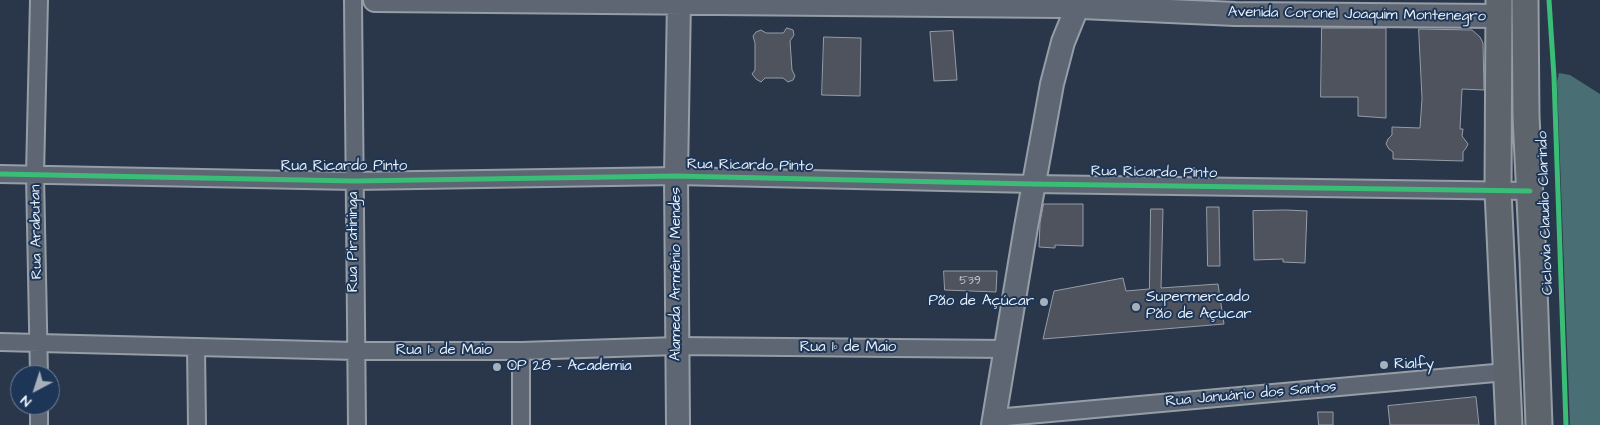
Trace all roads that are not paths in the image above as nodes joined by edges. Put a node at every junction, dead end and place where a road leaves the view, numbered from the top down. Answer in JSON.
{"nodes":[{"id":1,"x":39,"y":0,"type":"edge"},
{"id":2,"x":353,"y":0,"type":"edge"},
{"id":3,"x":374,"y":0,"type":"edge"},
{"id":4,"x":679,"y":2,"type":"edge"},
{"id":5,"x":1525,"y":3,"type":"edge"},
{"id":6,"x":1070,"y":4,"type":"edge"},
{"id":7,"x":1111,"y":5,"type":"edge"},
{"id":8,"x":1499,"y":8,"type":"edge"},
{"id":9,"x":0,"y":174,"type":"edge"},
{"id":10,"x":35,"y":175,"type":"junction"},
{"id":11,"x":676,"y":176,"type":"junction"},
{"id":12,"x":354,"y":181,"type":"junction"},
{"id":13,"x":1033,"y":184,"type":"junction"},
{"id":14,"x":1498,"y":191,"type":"junction"},
{"id":15,"x":1530,"y":191,"type":"junction"},
{"id":16,"x":0,"y":342,"type":"edge"},
{"id":17,"x":40,"y":343,"type":"junction"},
{"id":18,"x":676,"y":346,"type":"junction"},
{"id":19,"x":196,"y":348,"type":"junction"},
{"id":20,"x":1007,"y":349,"type":"junction"},
{"id":21,"x":355,"y":351,"type":"junction"},
{"id":22,"x":521,"y":351,"type":"junction"},
{"id":23,"x":39,"y":365,"type":"edge"},
{"id":24,"x":1506,"y":372,"type":"junction"},
{"id":25,"x":994,"y":422,"type":"edge"},
{"id":26,"x":197,"y":425,"type":"edge"},
{"id":27,"x":356,"y":425,"type":"edge"},
{"id":28,"x":521,"y":425,"type":"edge"},
{"id":29,"x":678,"y":425,"type":"edge"},
{"id":30,"x":1509,"y":425,"type":"edge"},
{"id":31,"x":1539,"y":425,"type":"edge"}],
"edges":[{"from":1,"to":10,"type":"street","name":"Rua Arabutan"},
{"from":2,"to":12,"type":"street","name":"Rua Piratininga"},
{"from":3,"to":4,"type":"main road","name":"Avenida Coronel Joaquim Montenegro"},
{"from":4,"to":6,"type":"main road","name":"Avenida Coronel Joaquim Montenegro"},
{"from":4,"to":11,"type":"main road","name":"Alameda Armênio Mendes"},
{"from":5,"to":15,"type":"main road"},
{"from":6,"to":7,"type":"main road","name":"Avenida Coronel Joaquim Montenegro"},
{"from":6,"to":13,"type":"main road"},
{"from":7,"to":8,"type":"main road","name":"Avenida Coronel Joaquim Montenegro"},
{"from":8,"to":14,"type":"main road"},
{"from":9,"to":10,"type":"street","name":"Rua Ricardo Pinto"},
{"from":10,"to":12,"type":"street","name":"Rua Ricardo Pinto"},
{"from":10,"to":17,"type":"street","name":"Rua Arabutan"},
{"from":11,"to":12,"type":"street","name":"Rua Ricardo Pinto"},
{"from":11,"to":13,"type":"street","name":"Rua Ricardo Pinto"},
{"from":11,"to":18,"type":"main road","name":"Alameda Armênio Mendes"},
{"from":12,"to":21,"type":"street","name":"Rua Piratininga"},
{"from":13,"to":14,"type":"street","name":"Rua Ricardo Pinto"},
{"from":13,"to":20,"type":"main road"},
{"from":14,"to":15,"type":"street","name":"Rua Ricardo Pinto"},
{"from":14,"to":24,"type":"main road"},
{"from":15,"to":31,"type":"main road"},
{"from":16,"to":17,"type":"street","name":"Rua 1º de Maio"},
{"from":17,"to":19,"type":"street","name":"Rua 1º de Maio"},
{"from":17,"to":23,"type":"street","name":"Rua Arabutan"},
{"from":18,"to":20,"type":"street","name":"Rua 1º de Maio"},
{"from":18,"to":22,"type":"street","name":"Rua 1º de Maio"},
{"from":18,"to":29,"type":"main road","name":"Alameda Armênio Mendes"},
{"from":19,"to":21,"type":"street","name":"Rua 1º de Maio"},
{"from":19,"to":26,"type":"street"},
{"from":20,"to":25,"type":"main road"},
{"from":21,"to":22,"type":"street","name":"Rua 1º de Maio"},
{"from":21,"to":27,"type":"street","name":"Rua Piratininga"},
{"from":22,"to":28,"type":"street"},
{"from":24,"to":25,"type":"street","name":"Rua Januário dos Santos"},
{"from":24,"to":30,"type":"main road"}]}
